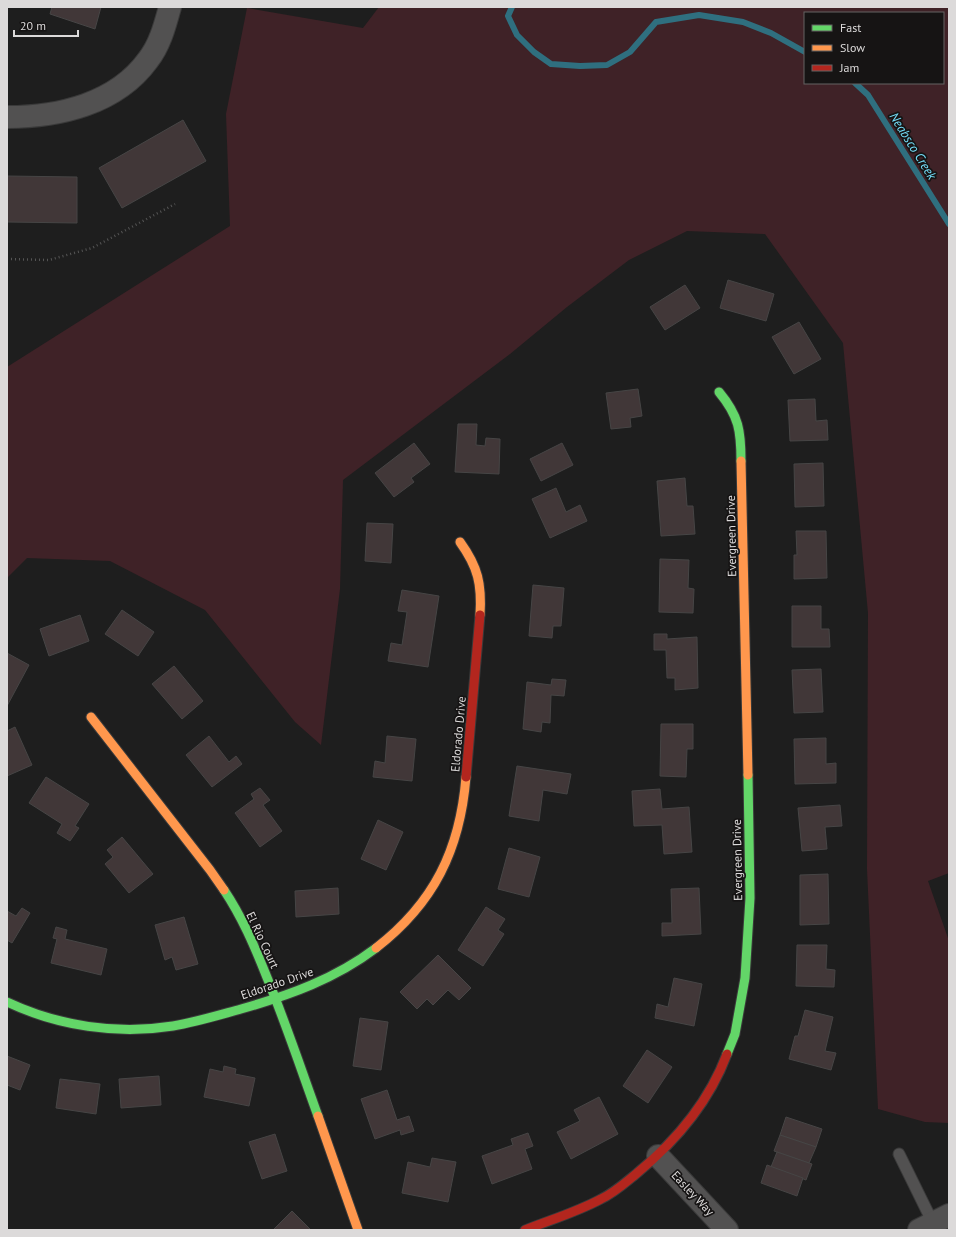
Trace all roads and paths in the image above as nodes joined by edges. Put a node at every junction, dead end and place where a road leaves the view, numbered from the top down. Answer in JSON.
{"nodes":[{"id":1,"x":170,"y":7,"type":"edge"},
{"id":2,"x":7,"y":117,"type":"edge"},
{"id":3,"x":175,"y":204,"type":"dead end"},
{"id":4,"x":7,"y":259,"type":"edge"},
{"id":5,"x":719,"y":392,"type":"dead end"},
{"id":6,"x":460,"y":542,"type":"dead end"},
{"id":7,"x":90,"y":717,"type":"dead end"},
{"id":8,"x":276,"y":999,"type":"junction"},
{"id":9,"x":7,"y":1002,"type":"edge"},
{"id":10,"x":899,"y":1154,"type":"dead end"},
{"id":11,"x":658,"y":1156,"type":"junction"},
{"id":12,"x":932,"y":1225,"type":"edge"},
{"id":13,"x":358,"y":1230,"type":"edge"},
{"id":14,"x":525,"y":1230,"type":"edge"},
{"id":15,"x":727,"y":1230,"type":"edge"}],
"edges":[{"from":1,"to":2,"type":"street"},
{"from":3,"to":4,"type":"path"},
{"from":5,"to":11,"type":"street","name":"Evergreen Drive"},
{"from":6,"to":8,"type":"street","name":"Eldorado Drive"},
{"from":7,"to":8,"type":"street","name":"El Rio Court"},
{"from":8,"to":9,"type":"street","name":"Eldorado Drive"},
{"from":8,"to":13,"type":"street","name":"El Rio Court"},
{"from":10,"to":12,"type":"lane"},
{"from":11,"to":14,"type":"street","name":"Evergreen Drive"},
{"from":11,"to":15,"type":"street","name":"Easley Way"}]}
